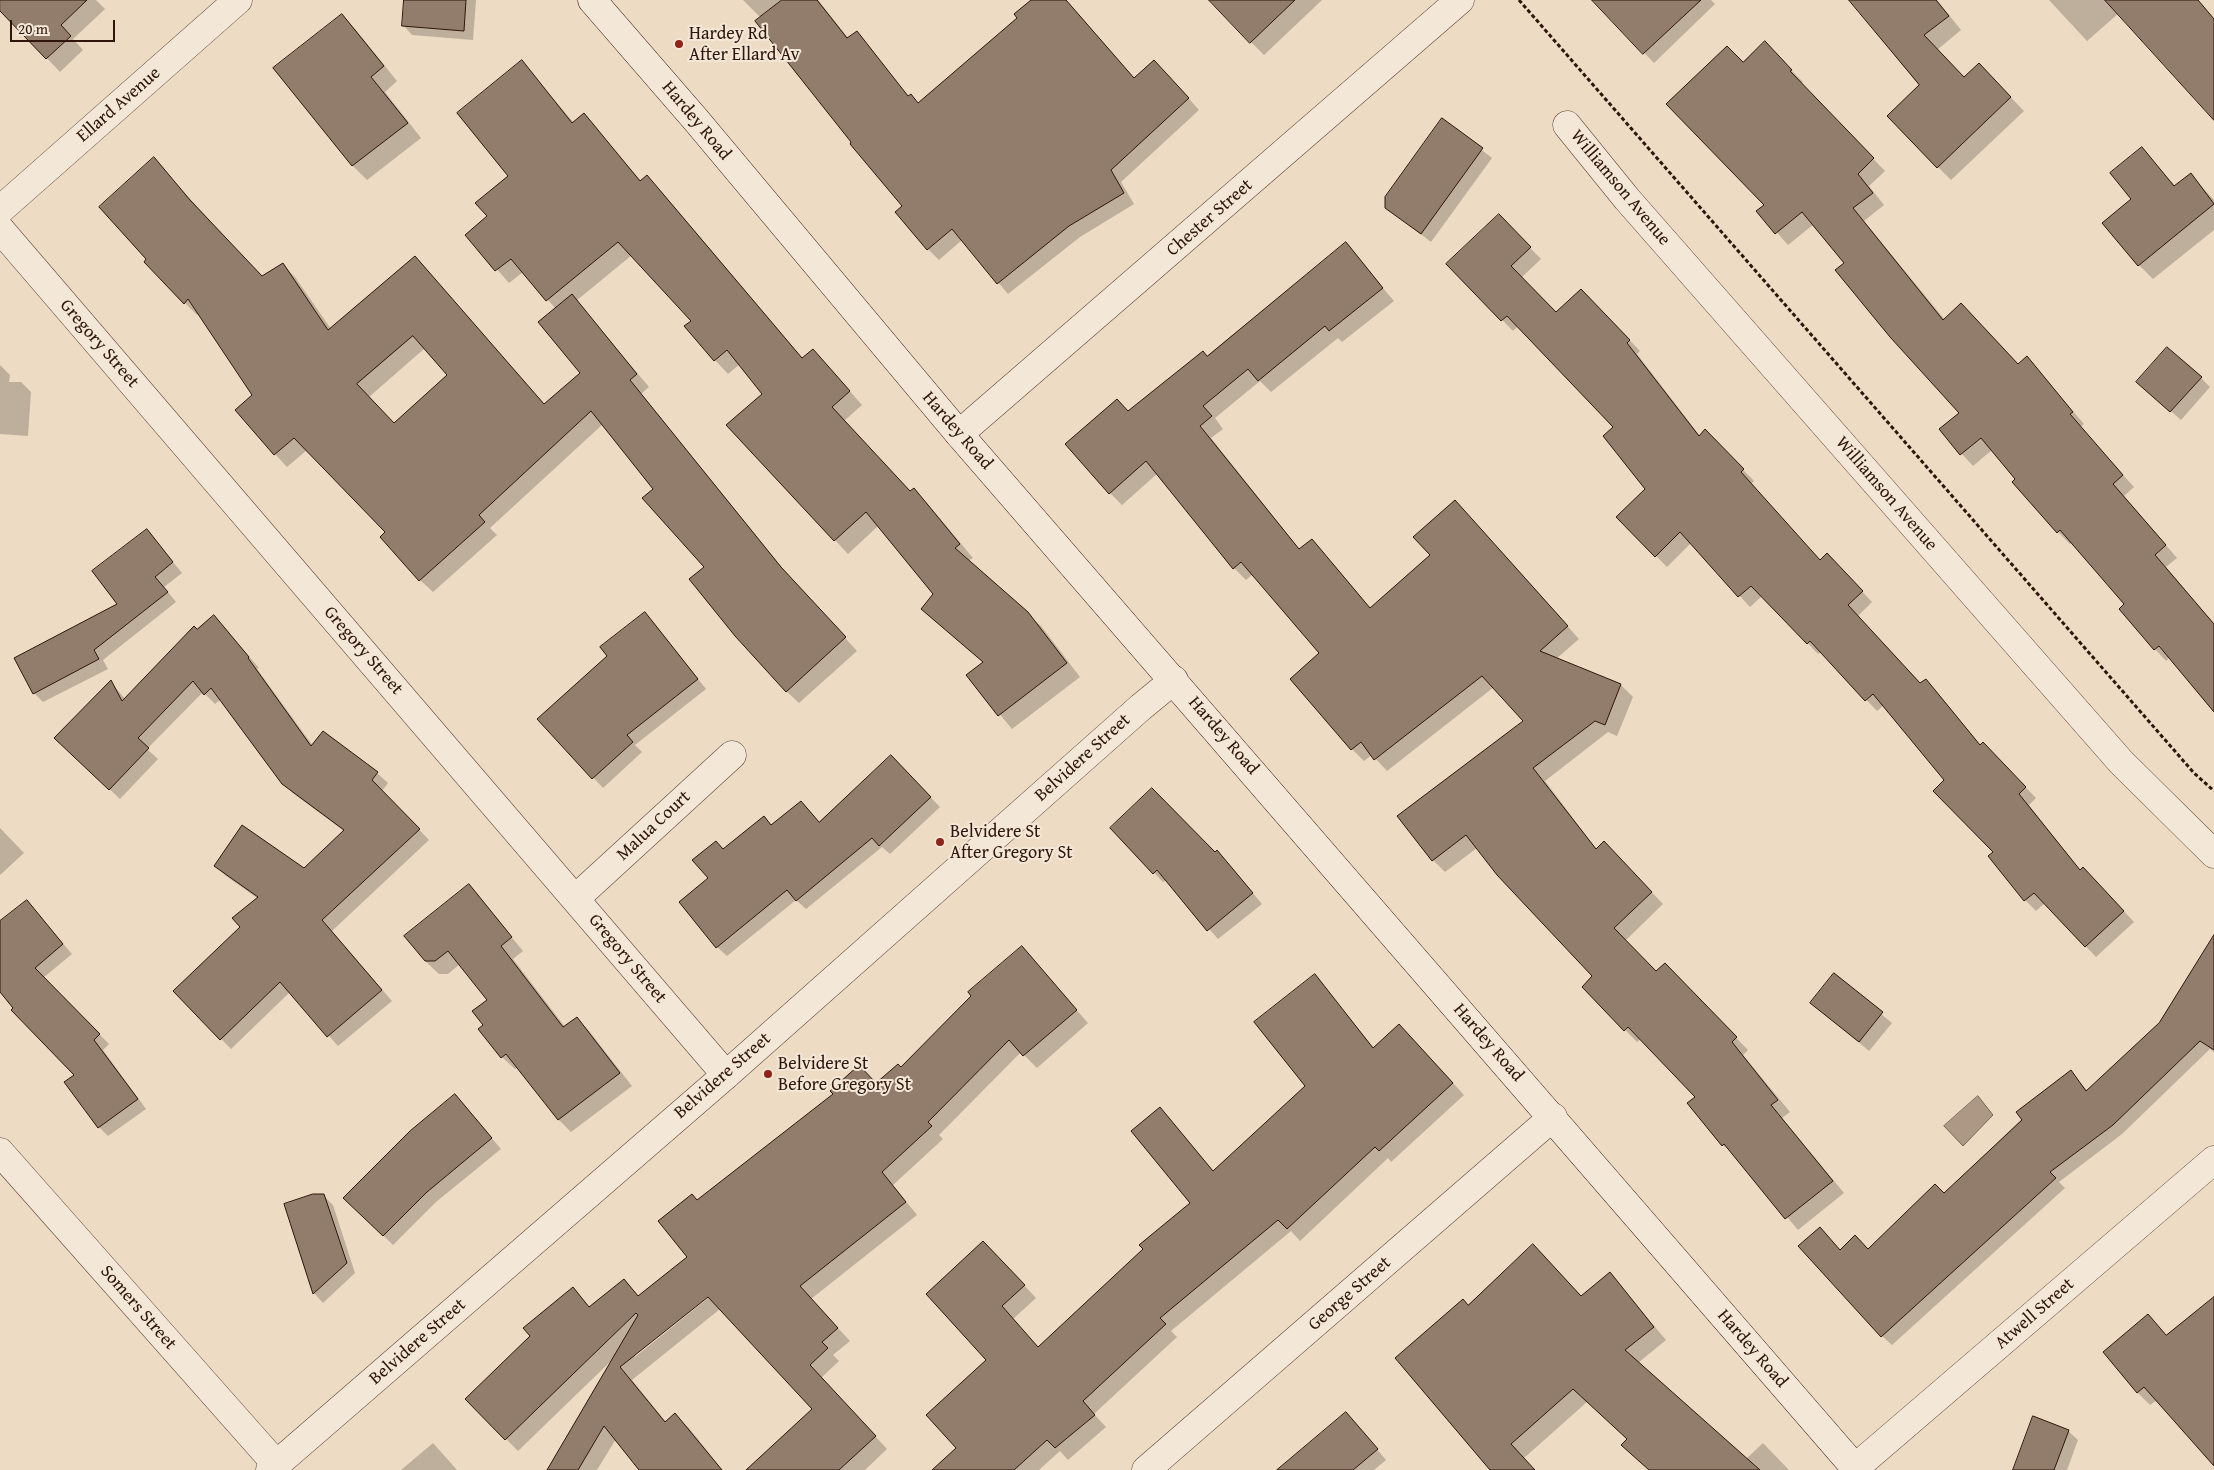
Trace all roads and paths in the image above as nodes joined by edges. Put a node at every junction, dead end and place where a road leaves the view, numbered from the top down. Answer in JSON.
{"nodes":[{"id":1,"x":238,"y":0,"type":"edge"},
{"id":2,"x":592,"y":0,"type":"edge"},
{"id":3,"x":1458,"y":0,"type":"edge"},
{"id":4,"x":1518,"y":0,"type":"edge"},
{"id":5,"x":1568,"y":125,"type":"dead end"},
{"id":6,"x":0,"y":210,"type":"edge"},
{"id":7,"x":0,"y":229,"type":"edge"},
{"id":8,"x":960,"y":434,"type":"junction"},
{"id":9,"x":1174,"y":680,"type":"junction"},
{"id":10,"x":732,"y":755,"type":"dead end"},
{"id":11,"x":2214,"y":791,"type":"edge"},
{"id":12,"x":2214,"y":854,"type":"edge"},
{"id":13,"x":576,"y":898,"type":"junction"},
{"id":14,"x":726,"y":1075,"type":"junction"},
{"id":15,"x":1552,"y":1117,"type":"junction"},
{"id":16,"x":0,"y":1152,"type":"edge"},
{"id":17,"x":2214,"y":1160,"type":"edge"},
{"id":18,"x":274,"y":1467,"type":"edge"},
{"id":19,"x":1856,"y":1469,"type":"edge"},
{"id":20,"x":1146,"y":1470,"type":"edge"}],
"edges":[{"from":1,"to":6,"type":"street","name":"Ellard Avenue"},
{"from":2,"to":8,"type":"street","name":"Hardey Road"},
{"from":3,"to":8,"type":"street","name":"Chester Street"},
{"from":4,"to":11,"type":"path"},
{"from":5,"to":12,"type":"street","name":"Williamson Avenue"},
{"from":7,"to":13,"type":"street","name":"Gregory Street"},
{"from":8,"to":9,"type":"street","name":"Hardey Road"},
{"from":9,"to":14,"type":"street","name":"Belvidere Street"},
{"from":9,"to":15,"type":"street","name":"Hardey Road"},
{"from":10,"to":13,"type":"street","name":"Malua Court"},
{"from":13,"to":14,"type":"street","name":"Gregory Street"},
{"from":14,"to":18,"type":"street","name":"Belvidere Street"},
{"from":15,"to":19,"type":"street","name":"Hardey Road"},
{"from":15,"to":20,"type":"street","name":"George Street"},
{"from":16,"to":18,"type":"street","name":"Somers Street"},
{"from":17,"to":19,"type":"street","name":"Atwell Street"}]}
